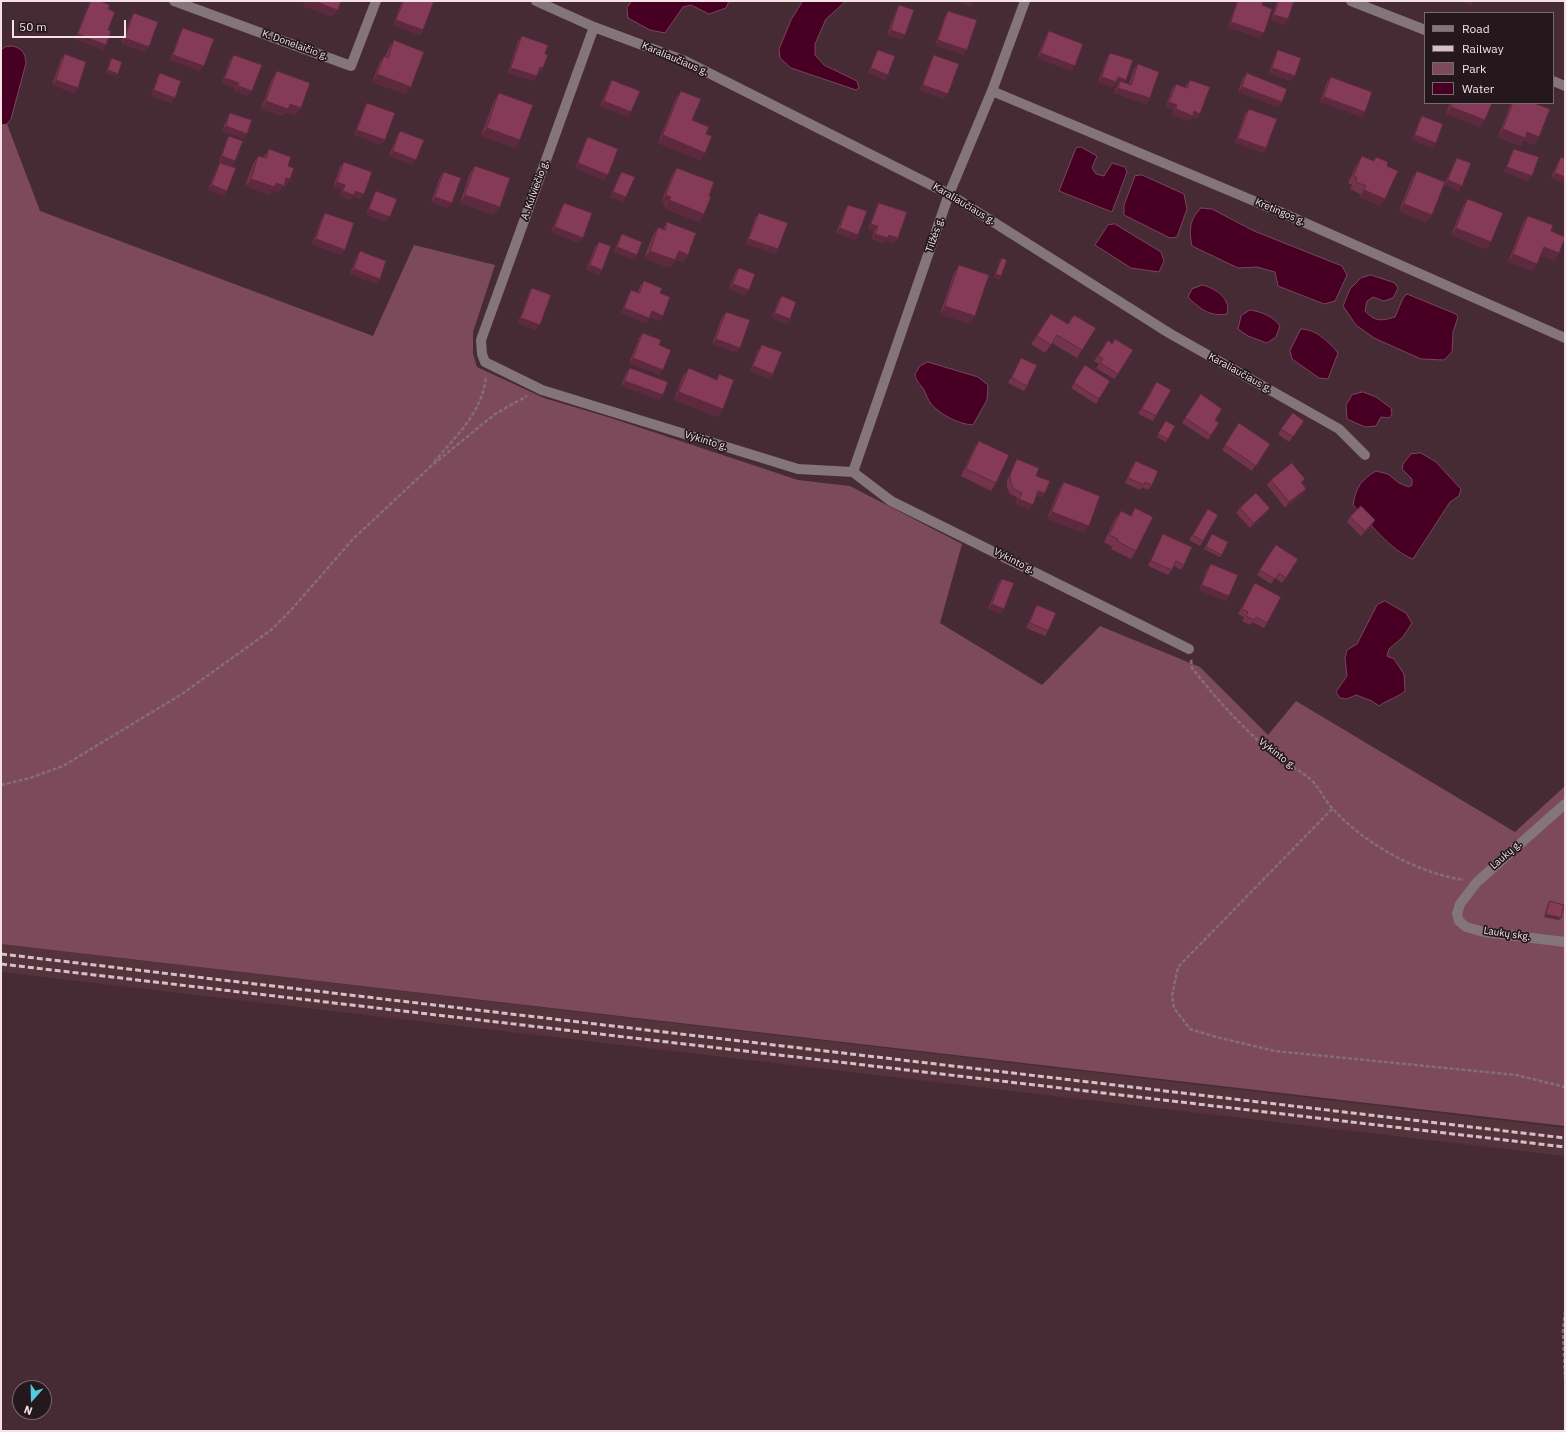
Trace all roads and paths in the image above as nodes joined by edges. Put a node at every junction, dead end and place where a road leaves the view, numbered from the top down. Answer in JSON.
{"nodes":[{"id":1,"x":174,"y":1,"type":"edge"},
{"id":2,"x":376,"y":1,"type":"edge"},
{"id":3,"x":536,"y":1,"type":"edge"},
{"id":4,"x":1025,"y":1,"type":"edge"},
{"id":5,"x":1351,"y":1,"type":"edge"},
{"id":6,"x":594,"y":27,"type":"junction"},
{"id":7,"x":1424,"y":30,"type":"edge"},
{"id":8,"x":1554,"y":81,"type":"edge"},
{"id":9,"x":1565,"y":86,"type":"edge"},
{"id":10,"x":992,"y":91,"type":"junction"},
{"id":11,"x":949,"y":194,"type":"junction"},
{"id":12,"x":1565,"y":338,"type":"edge"},
{"id":13,"x":484,"y":358,"type":"junction"},
{"id":14,"x":542,"y":390,"type":"junction"},
{"id":15,"x":1365,"y":456,"type":"dead end"},
{"id":16,"x":430,"y":467,"type":"junction"},
{"id":17,"x":852,"y":472,"type":"junction"},
{"id":18,"x":1189,"y":649,"type":"joint"},
{"id":19,"x":1,"y":785,"type":"edge"},
{"id":20,"x":1565,"y":804,"type":"edge"},
{"id":21,"x":1332,"y":808,"type":"junction"},
{"id":22,"x":1477,"y":882,"type":"junction"},
{"id":23,"x":1457,"y":914,"type":"joint"},
{"id":24,"x":1565,"y":942,"type":"edge"},
{"id":25,"x":1565,"y":1087,"type":"edge"},
{"id":26,"x":1565,"y":1312,"type":"edge"},
{"id":27,"x":1565,"y":1379,"type":"edge"}],
"edges":[{"from":1,"to":2,"type":"street","name":"K. Donelaičio g."},
{"from":3,"to":6,"type":"street","name":"Karaliaučiaus g."},
{"from":4,"to":10,"type":"street","name":"Tilžės g."},
{"from":5,"to":7,"type":"street"},
{"from":6,"to":11,"type":"street","name":"Karaliaučiaus g."},
{"from":6,"to":13,"type":"street","name":"A. Kulviečio g."},
{"from":8,"to":9,"type":"street"},
{"from":10,"to":11,"type":"street","name":"Tilžės g."},
{"from":10,"to":12,"type":"street","name":"Kretingos g."},
{"from":11,"to":15,"type":"street","name":"Karaliaučiaus g."},
{"from":11,"to":17,"type":"street","name":"Tilžės g."},
{"from":13,"to":14,"type":"street","name":"Vykinto g."},
{"from":13,"to":16,"type":"path"},
{"from":14,"to":16,"type":"path"},
{"from":14,"to":17,"type":"street","name":"Vykinto g."},
{"from":16,"to":19,"type":"path"},
{"from":17,"to":18,"type":"street","name":"Vykinto g."},
{"from":18,"to":21,"type":"path","name":"Vykinto g."},
{"from":20,"to":22,"type":"street","name":"Laukų g."},
{"from":21,"to":22,"type":"path","name":"Vykinto g."},
{"from":21,"to":25,"type":"path"},
{"from":22,"to":23,"type":"street","name":"Laukų g."},
{"from":23,"to":24,"type":"street","name":"Laukų skg."},
{"from":26,"to":27,"type":"path"}]}
